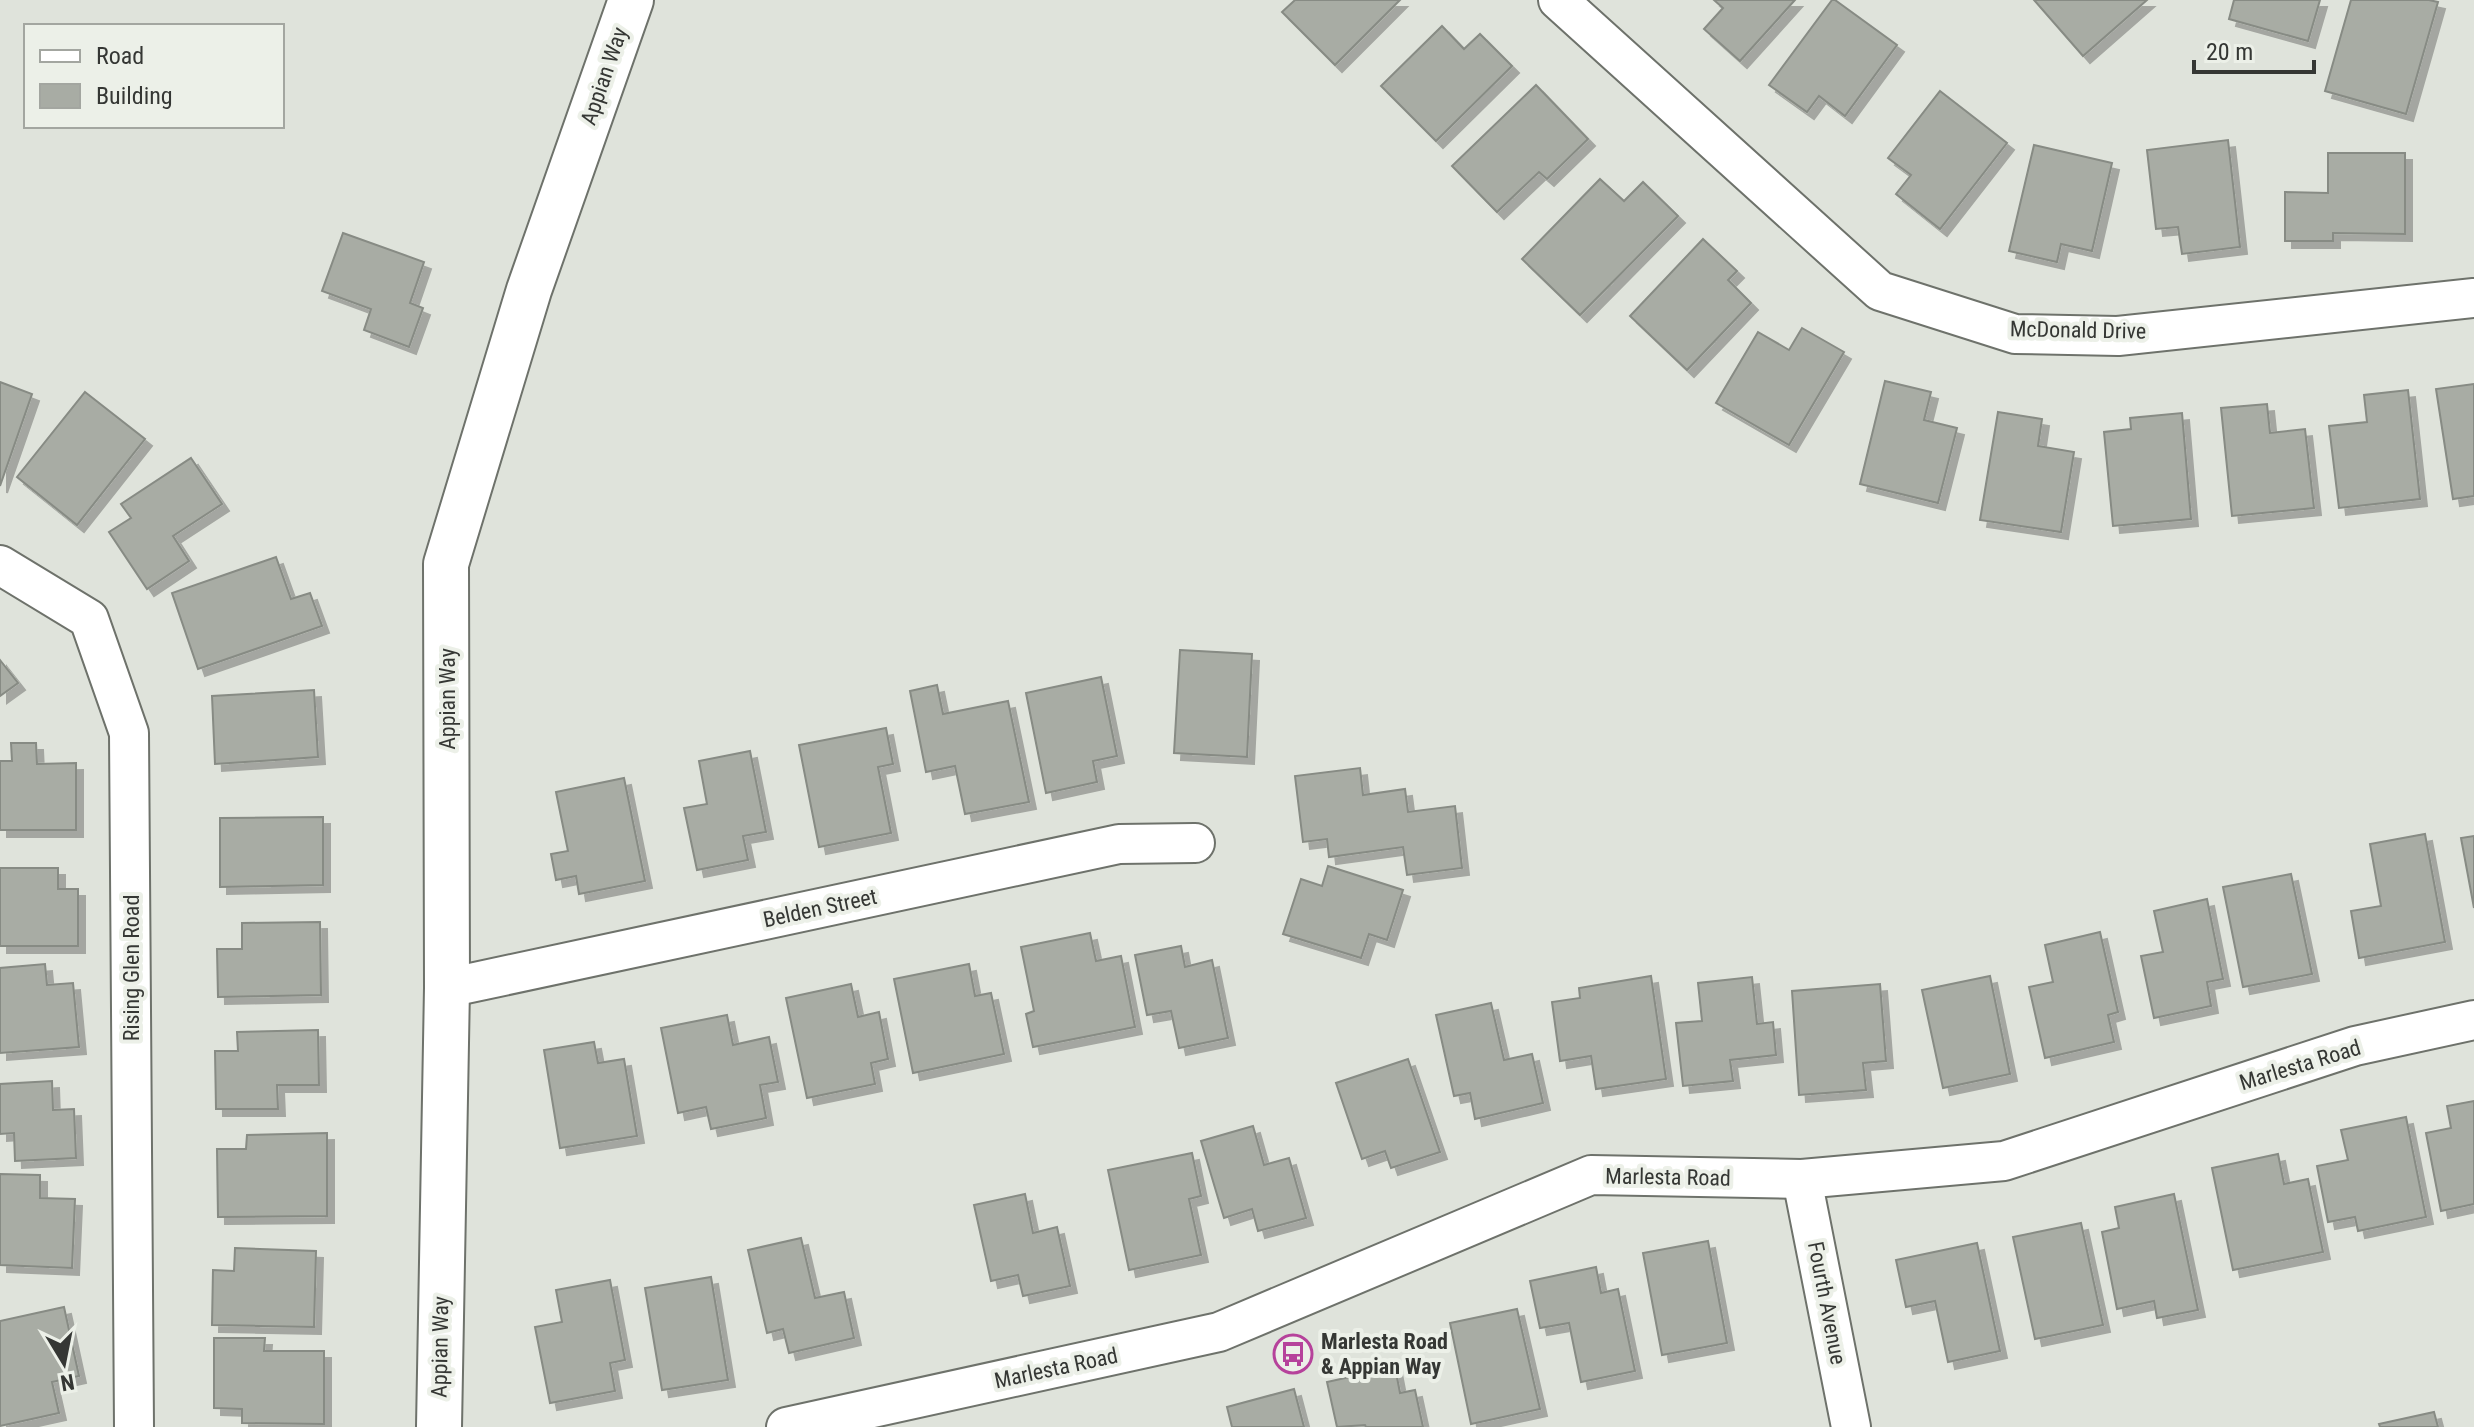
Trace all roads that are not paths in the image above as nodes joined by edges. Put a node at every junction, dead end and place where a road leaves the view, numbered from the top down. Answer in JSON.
{"nodes":[{"id":1,"x":631,"y":0,"type":"edge"},
{"id":2,"x":1558,"y":0,"type":"edge"},
{"id":3,"x":2474,"y":298,"type":"edge"},
{"id":4,"x":0,"y":565,"type":"edge"},
{"id":5,"x":1195,"y":843,"type":"dead end"},
{"id":6,"x":447,"y":988,"type":"junction"},
{"id":7,"x":2474,"y":1020,"type":"edge"},
{"id":8,"x":1802,"y":1179,"type":"junction"},
{"id":9,"x":134,"y":1427,"type":"edge"},
{"id":10,"x":439,"y":1427,"type":"edge"},
{"id":11,"x":786,"y":1427,"type":"edge"},
{"id":12,"x":1851,"y":1427,"type":"edge"}],
"edges":[{"from":1,"to":6,"type":"main road","name":"Appian Way"},
{"from":2,"to":3,"type":"street","name":"McDonald Drive"},
{"from":4,"to":9,"type":"street","name":"Rising Glen Road"},
{"from":5,"to":6,"type":"street","name":"Belden Street"},
{"from":6,"to":10,"type":"main road","name":"Appian Way"},
{"from":7,"to":8,"type":"street","name":"Marlesta Road"},
{"from":8,"to":11,"type":"street","name":"Marlesta Road"},
{"from":8,"to":12,"type":"street","name":"Fourth Avenue"}]}
